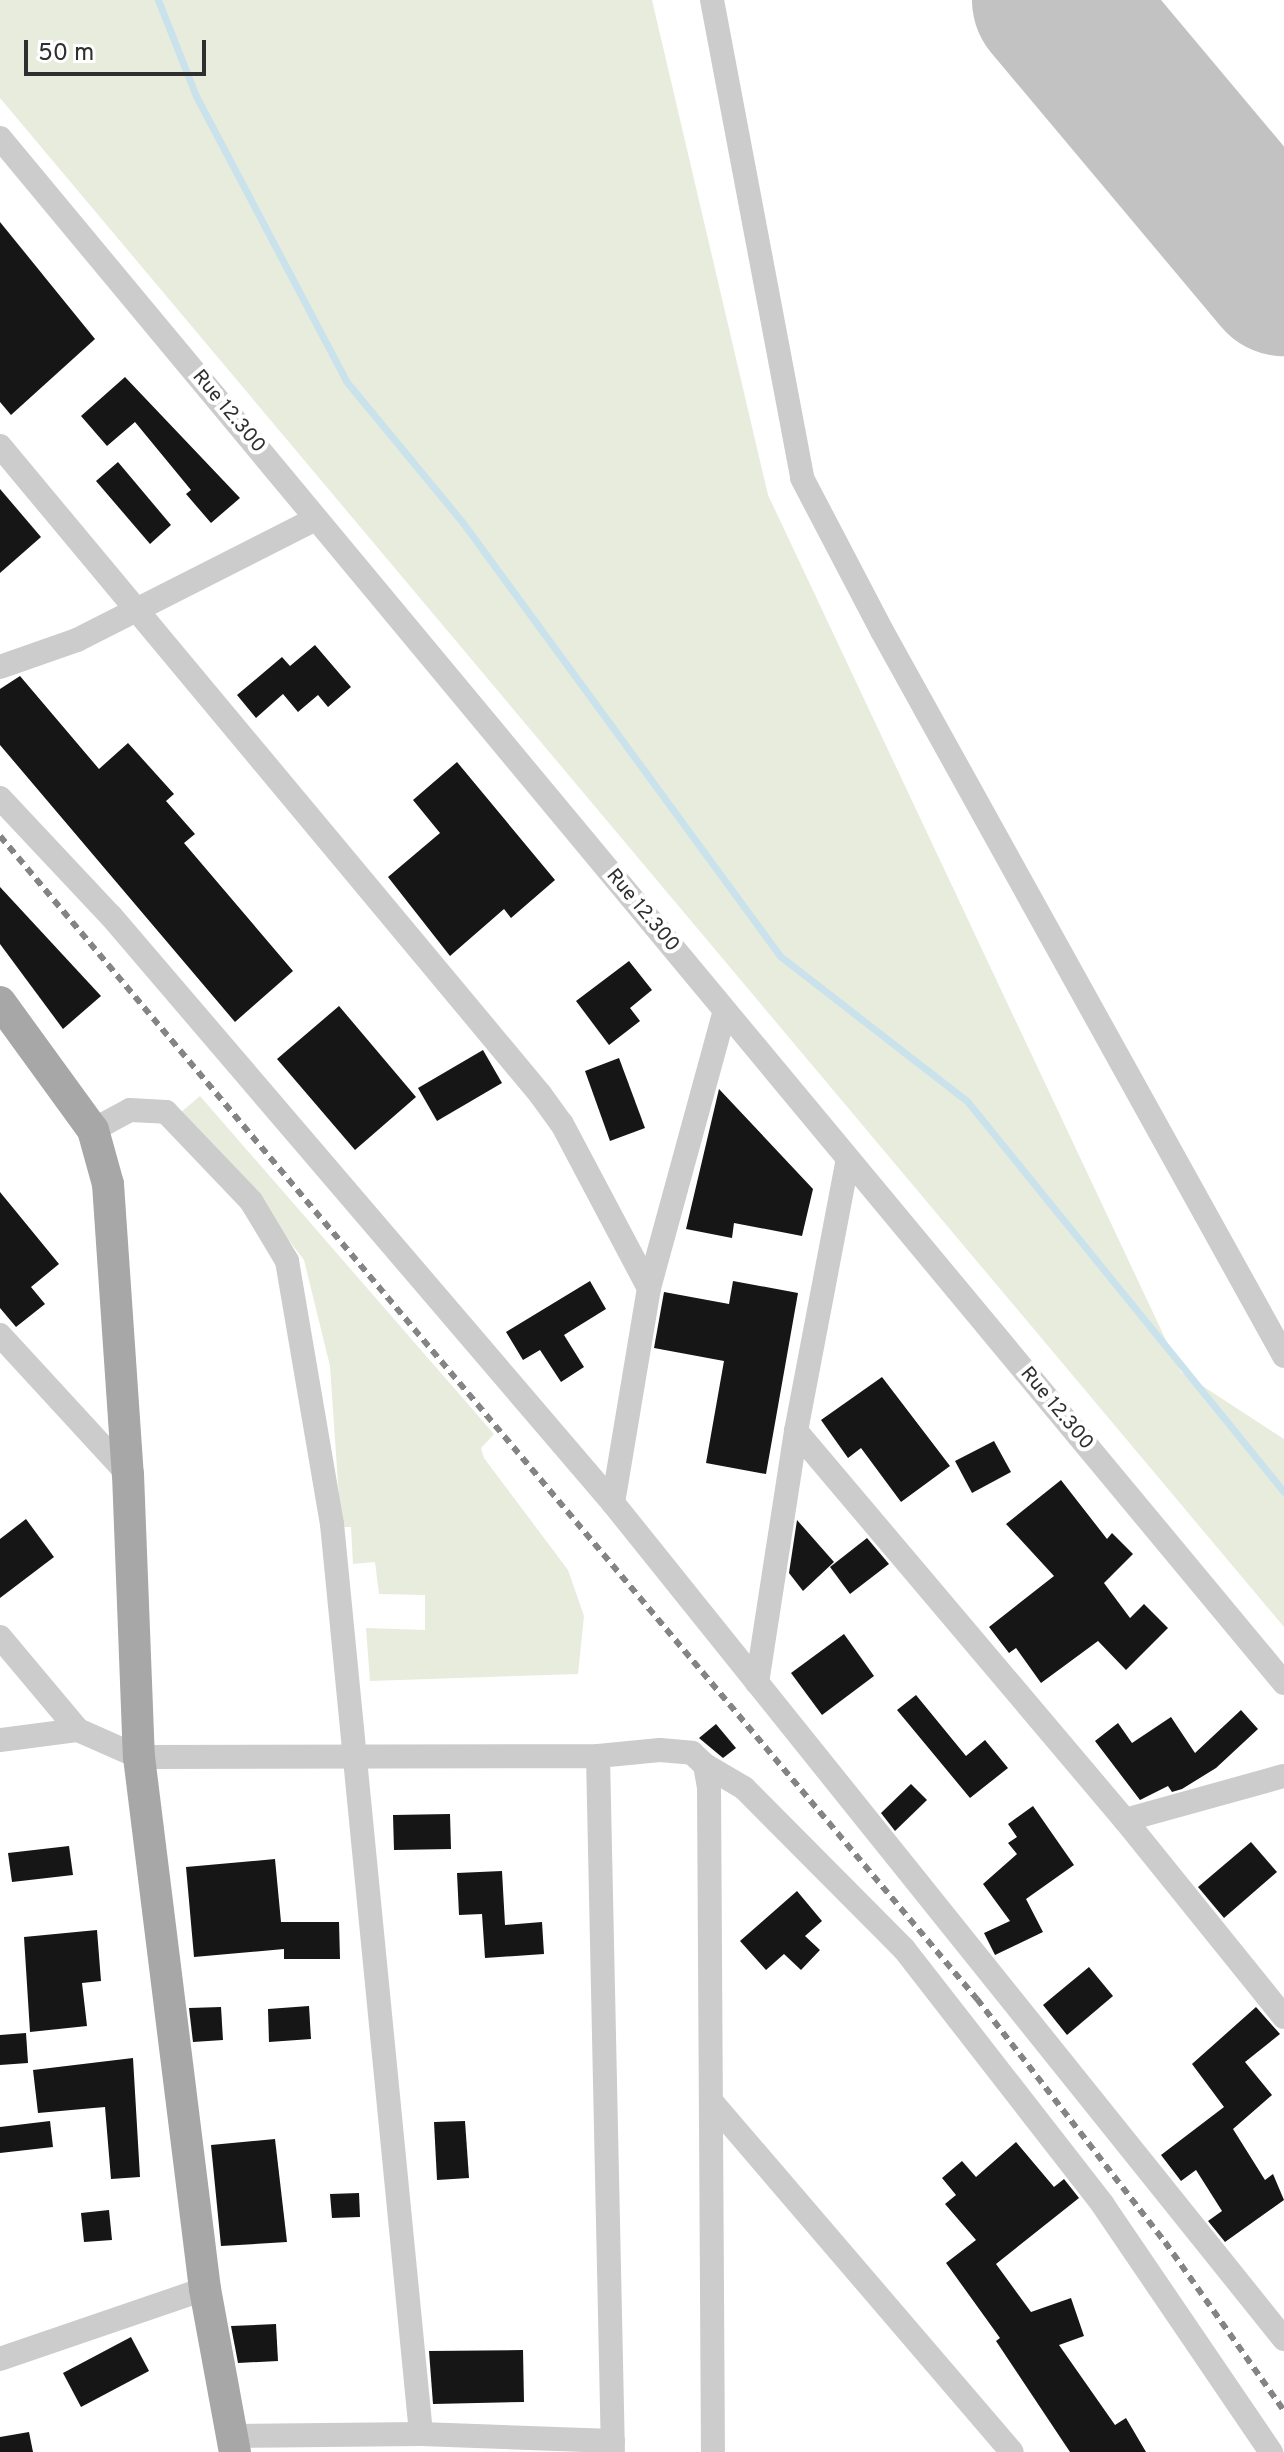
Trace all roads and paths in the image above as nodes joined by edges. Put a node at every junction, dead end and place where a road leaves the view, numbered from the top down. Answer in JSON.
{"nodes":[{"id":1,"x":712,"y":0,"type":"edge"},
{"id":2,"x":0,"y":138,"type":"edge"},
{"id":3,"x":0,"y":446,"type":"edge"},
{"id":4,"x":316,"y":519,"type":"junction"},
{"id":5,"x":136,"y":612,"type":"junction"},
{"id":6,"x":0,"y":667,"type":"edge"},
{"id":7,"x":0,"y":798,"type":"edge"},
{"id":8,"x":0,"y":1002,"type":"edge"},
{"id":9,"x":725,"y":1011,"type":"junction"},
{"id":10,"x":93,"y":1130,"type":"junction"},
{"id":11,"x":848,"y":1159,"type":"junction"},
{"id":12,"x":649,"y":1288,"type":"junction"},
{"id":13,"x":0,"y":1335,"type":"edge"},
{"id":14,"x":1284,"y":1356,"type":"edge"},
{"id":15,"x":796,"y":1431,"type":"junction"},
{"id":16,"x":128,"y":1474,"type":"junction"},
{"id":17,"x":613,"y":1503,"type":"junction"},
{"id":18,"x":0,"y":1637,"type":"edge"},
{"id":19,"x":757,"y":1683,"type":"junction"},
{"id":20,"x":1284,"y":1683,"type":"edge"},
{"id":21,"x":78,"y":1730,"type":"junction"},
{"id":22,"x":0,"y":1740,"type":"edge"},
{"id":23,"x":356,"y":1754,"type":"junction"},
{"id":24,"x":598,"y":1756,"type":"junction"},
{"id":25,"x":139,"y":1757,"type":"junction"},
{"id":26,"x":705,"y":1765,"type":"junction"},
{"id":27,"x":1284,"y":1776,"type":"edge"},
{"id":28,"x":1125,"y":1820,"type":"junction"},
{"id":29,"x":1284,"y":2017,"type":"edge"},
{"id":30,"x":711,"y":2101,"type":"junction"},
{"id":31,"x":205,"y":2289,"type":"junction"},
{"id":32,"x":1284,"y":2339,"type":"edge"},
{"id":33,"x":0,"y":2359,"type":"edge"},
{"id":34,"x":421,"y":2434,"type":"junction"},
{"id":35,"x":233,"y":2444,"type":"edge"},
{"id":36,"x":613,"y":2446,"type":"edge"},
{"id":37,"x":713,"y":2452,"type":"edge"},
{"id":38,"x":1012,"y":2452,"type":"edge"},
{"id":39,"x":1271,"y":2452,"type":"edge"}],
"edges":[{"from":1,"to":14,"type":"street"},
{"from":2,"to":4,"type":"street","name":"Rue 12.300"},
{"from":3,"to":5,"type":"street"},
{"from":4,"to":5,"type":"street"},
{"from":4,"to":9,"type":"street","name":"Rue 12.300"},
{"from":5,"to":6,"type":"street"},
{"from":5,"to":12,"type":"street"},
{"from":7,"to":17,"type":"street"},
{"from":8,"to":10,"type":"main road"},
{"from":9,"to":11,"type":"street","name":"Rue 12.300"},
{"from":9,"to":12,"type":"street"},
{"from":10,"to":16,"type":"main road"},
{"from":10,"to":23,"type":"street"},
{"from":11,"to":15,"type":"street"},
{"from":11,"to":20,"type":"street","name":"Rue 12.300"},
{"from":12,"to":17,"type":"street"},
{"from":13,"to":16,"type":"street"},
{"from":15,"to":19,"type":"street"},
{"from":15,"to":28,"type":"street"},
{"from":16,"to":25,"type":"main road"},
{"from":17,"to":19,"type":"street"},
{"from":18,"to":21,"type":"street"},
{"from":19,"to":32,"type":"street"},
{"from":21,"to":22,"type":"street"},
{"from":21,"to":25,"type":"street"},
{"from":23,"to":24,"type":"street"},
{"from":23,"to":25,"type":"street"},
{"from":23,"to":34,"type":"street"},
{"from":24,"to":26,"type":"street"},
{"from":24,"to":36,"type":"street"},
{"from":25,"to":31,"type":"main road"},
{"from":26,"to":30,"type":"street"},
{"from":26,"to":39,"type":"street"},
{"from":27,"to":28,"type":"street"},
{"from":28,"to":29,"type":"street"},
{"from":30,"to":37,"type":"street"},
{"from":30,"to":38,"type":"street"},
{"from":31,"to":33,"type":"street"},
{"from":31,"to":35,"type":"main road"},
{"from":34,"to":35,"type":"street"},
{"from":34,"to":36,"type":"street"}]}
